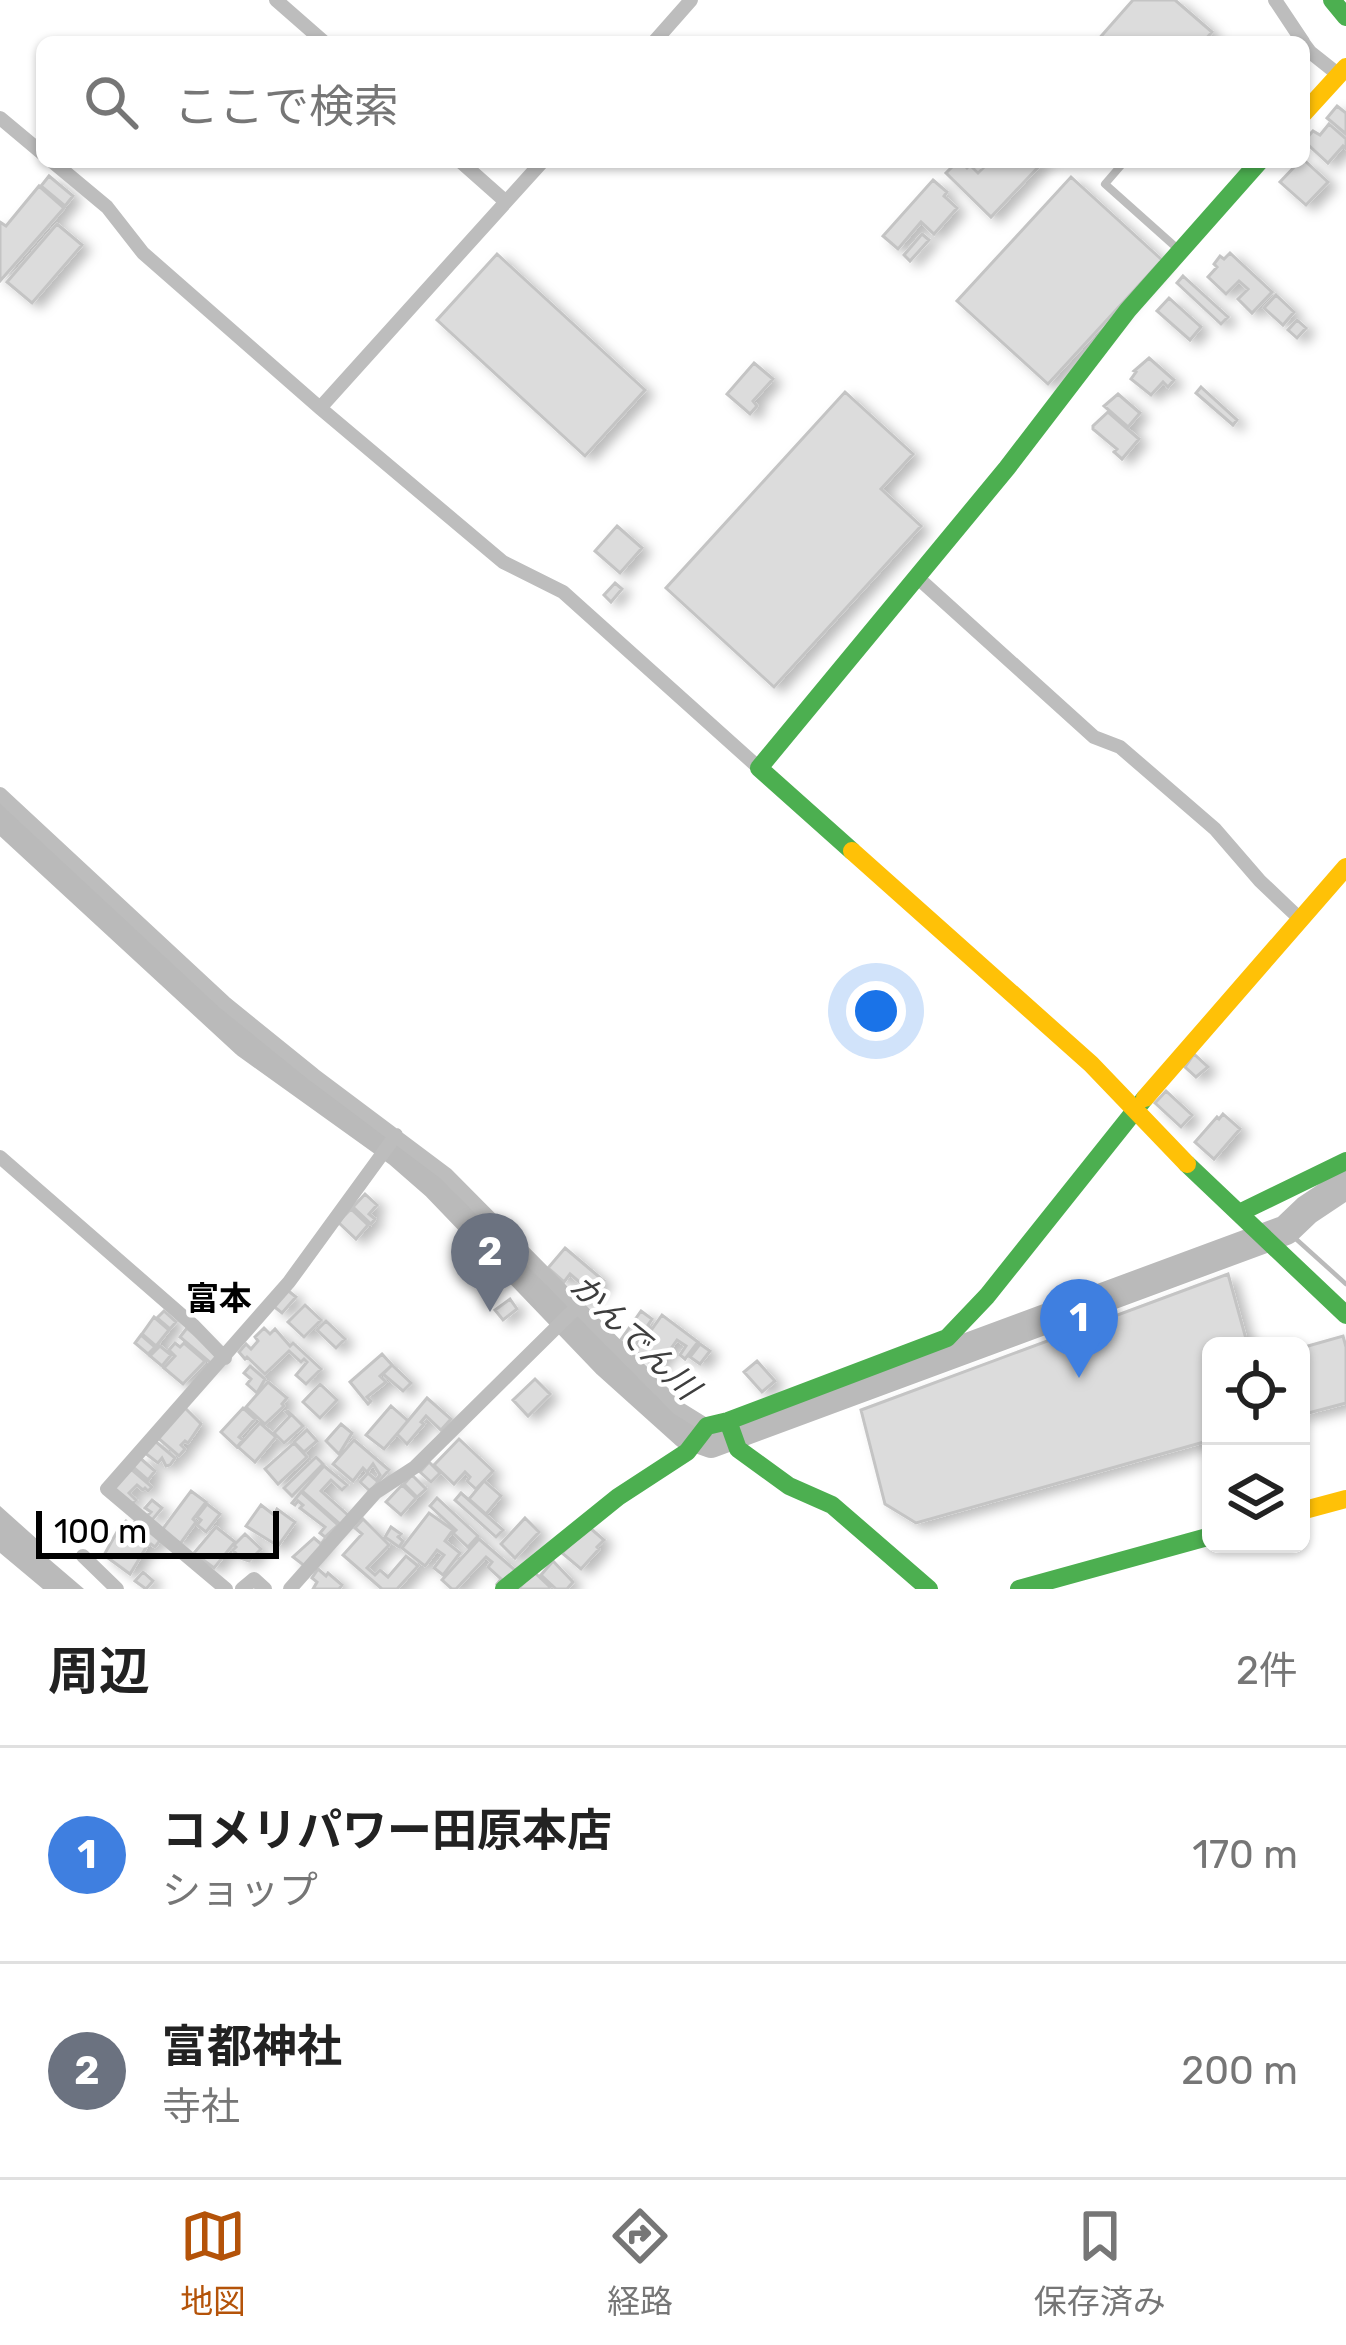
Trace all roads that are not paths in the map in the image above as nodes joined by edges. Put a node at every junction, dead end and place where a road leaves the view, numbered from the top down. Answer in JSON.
{"nodes":[{"id":1,"x":276,"y":0,"type":"edge"},
{"id":2,"x":691,"y":0,"type":"edge"},
{"id":3,"x":1275,"y":0,"type":"edge"},
{"id":4,"x":1340,"y":2,"type":"edge"},
{"id":5,"x":1346,"y":17,"type":"edge"},
{"id":6,"x":317,"y":36,"type":"edge"},
{"id":7,"x":659,"y":36,"type":"edge"},
{"id":8,"x":1299,"y":36,"type":"edge"},
{"id":9,"x":1310,"y":52,"type":"edge"},
{"id":10,"x":1342,"y":71,"type":"edge"},
{"id":11,"x":1310,"y":106,"type":"edge"},
{"id":12,"x":0,"y":118,"type":"edge"},
{"id":13,"x":36,"y":148,"type":"edge"},
{"id":14,"x":60,"y":168,"type":"edge"},
{"id":15,"x":468,"y":168,"type":"edge"},
{"id":16,"x":536,"y":168,"type":"edge"},
{"id":17,"x":1119,"y":168,"type":"edge"},
{"id":18,"x":1248,"y":168,"type":"edge"},
{"id":19,"x":506,"y":201,"type":"junction"},
{"id":20,"x":1180,"y":251,"type":"junction"},
{"id":21,"x":320,"y":408,"type":"junction"},
{"id":22,"x":918,"y":578,"type":"junction"},
{"id":23,"x":759,"y":768,"type":"junction"},
{"id":24,"x":0,"y":794,"type":"edge"},
{"id":25,"x":1346,"y":867,"type":"edge"},
{"id":26,"x":1298,"y":918,"type":"junction"},
{"id":27,"x":1133,"y":1111,"type":"junction"},
{"id":28,"x":396,"y":1135,"type":"junction"},
{"id":29,"x":0,"y":1156,"type":"edge"},
{"id":30,"x":1346,"y":1161,"type":"edge"},
{"id":31,"x":1239,"y":1214,"type":"junction"},
{"id":32,"x":576,"y":1308,"type":"junction"},
{"id":33,"x":1346,"y":1315,"type":"edge"},
{"id":34,"x":225,"y":1358,"type":"junction"},
{"id":35,"x":728,"y":1421,"type":"junction"},
{"id":36,"x":707,"y":1426,"type":"junction"},
{"id":37,"x":1346,"y":1499,"type":"edge"},
{"id":38,"x":1310,"y":1509,"type":"edge"},
{"id":39,"x":1202,"y":1538,"type":"edge"},
{"id":40,"x":83,"y":1556,"type":"dead end"},
{"id":41,"x":117,"y":1589,"type":"edge"},
{"id":42,"x":226,"y":1589,"type":"edge"},
{"id":43,"x":242,"y":1589,"type":"edge"},
{"id":44,"x":265,"y":1589,"type":"edge"},
{"id":45,"x":290,"y":1589,"type":"edge"},
{"id":46,"x":504,"y":1589,"type":"edge"},
{"id":47,"x":929,"y":1589,"type":"edge"},
{"id":48,"x":1019,"y":1589,"type":"edge"}],
"edges":[{"from":1,"to":6,"type":"street"},
{"from":2,"to":7,"type":"street"},
{"from":3,"to":8,"type":"street"},
{"from":4,"to":5,"type":"main road"},
{"from":9,"to":10,"type":"street"},
{"from":10,"to":11,"type":"main road"},
{"from":12,"to":13,"type":"street"},
{"from":14,"to":21,"type":"street"},
{"from":15,"to":19,"type":"street"},
{"from":16,"to":19,"type":"street"},
{"from":17,"to":20,"type":"lane"},
{"from":18,"to":20,"type":"main road"},
{"from":19,"to":21,"type":"street"},
{"from":20,"to":22,"type":"main road"},
{"from":21,"to":23,"type":"street"},
{"from":22,"to":23,"type":"main road"},
{"from":22,"to":26,"type":"street"},
{"from":23,"to":27,"type":"main road"},
{"from":24,"to":28,"type":"street"},
{"from":25,"to":26,"type":"main road"},
{"from":26,"to":27,"type":"main road"},
{"from":27,"to":31,"type":"main road"},
{"from":27,"to":35,"type":"main road"},
{"from":28,"to":32,"type":"street"},
{"from":28,"to":34,"type":"street"},
{"from":29,"to":34,"type":"street"},
{"from":30,"to":31,"type":"main road"},
{"from":31,"to":33,"type":"main road"},
{"from":32,"to":36,"type":"street"},
{"from":32,"to":45,"type":"street"},
{"from":34,"to":42,"type":"street"},
{"from":35,"to":36,"type":"main road"},
{"from":35,"to":47,"type":"main road"},
{"from":36,"to":46,"type":"main road"},
{"from":37,"to":38,"type":"main road"},
{"from":39,"to":48,"type":"main road"},
{"from":40,"to":41,"type":"street"},
{"from":43,"to":44,"type":"street"}]}
